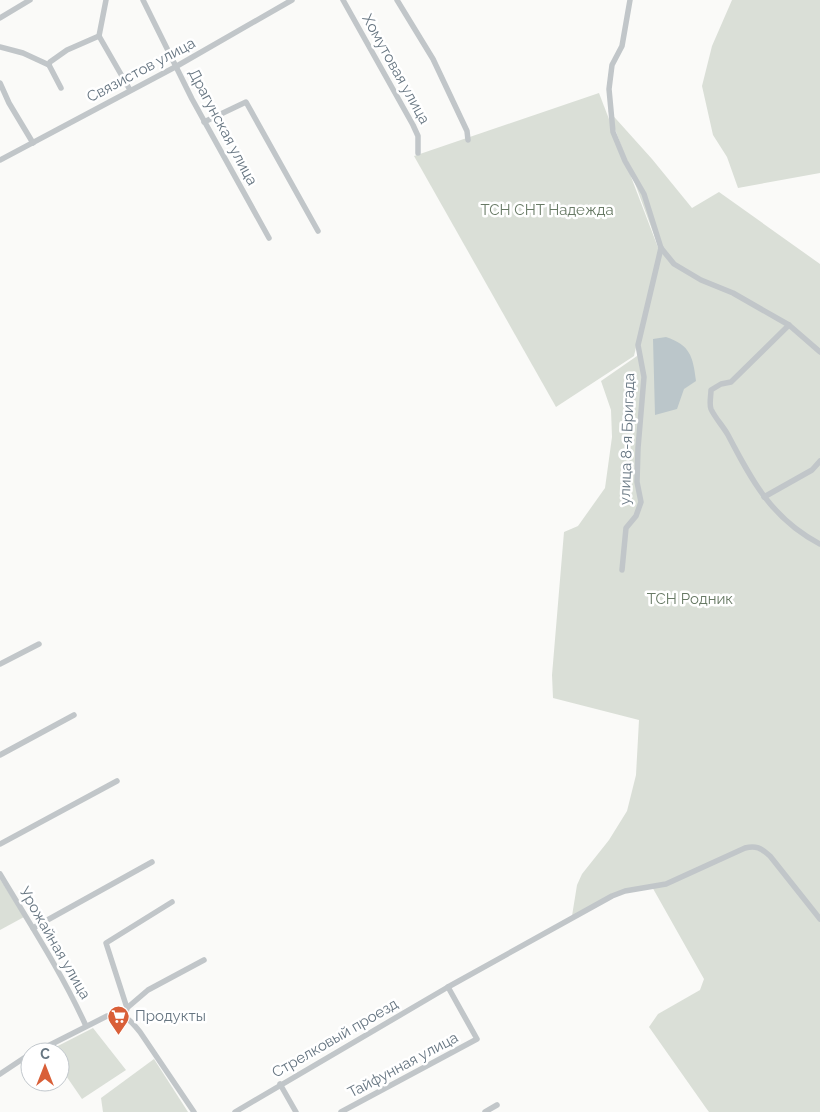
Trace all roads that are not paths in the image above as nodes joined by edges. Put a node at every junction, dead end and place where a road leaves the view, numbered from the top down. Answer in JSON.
{"nodes":[{"id":1,"x":30,"y":0,"type":"edge"},
{"id":2,"x":106,"y":0,"type":"edge"},
{"id":3,"x":143,"y":0,"type":"edge"},
{"id":4,"x":343,"y":0,"type":"edge"},
{"id":5,"x":397,"y":0,"type":"edge"},
{"id":6,"x":630,"y":0,"type":"edge"},
{"id":7,"x":288,"y":1,"type":"edge"},
{"id":8,"x":0,"y":18,"type":"edge"},
{"id":9,"x":99,"y":36,"type":"junction"},
{"id":10,"x":0,"y":47,"type":"edge"},
{"id":11,"x":49,"y":65,"type":"junction"},
{"id":12,"x":176,"y":66,"type":"junction"},
{"id":13,"x":0,"y":83,"type":"edge"},
{"id":14,"x":61,"y":88,"type":"dead end"},
{"id":15,"x":130,"y":90,"type":"junction"},
{"id":16,"x":204,"y":122,"type":"junction"},
{"id":17,"x":468,"y":140,"type":"dead end"},
{"id":18,"x":33,"y":142,"type":"junction"},
{"id":19,"x":418,"y":153,"type":"dead end"},
{"id":20,"x":0,"y":160,"type":"edge"},
{"id":21,"x":318,"y":231,"type":"dead end"},
{"id":22,"x":269,"y":238,"type":"dead end"},
{"id":23,"x":661,"y":248,"type":"junction"},
{"id":24,"x":789,"y":326,"type":"junction"},
{"id":25,"x":820,"y":352,"type":"edge"},
{"id":26,"x":820,"y":461,"type":"edge"},
{"id":27,"x":764,"y":497,"type":"junction"},
{"id":28,"x":820,"y":544,"type":"edge"},
{"id":29,"x":622,"y":570,"type":"dead end"},
{"id":30,"x":39,"y":644,"type":"dead end"},
{"id":31,"x":0,"y":664,"type":"edge"},
{"id":32,"x":74,"y":716,"type":"dead end"},
{"id":33,"x":0,"y":755,"type":"edge"},
{"id":34,"x":117,"y":781,"type":"dead end"},
{"id":35,"x":0,"y":844,"type":"edge"},
{"id":36,"x":152,"y":862,"type":"dead end"},
{"id":37,"x":0,"y":874,"type":"edge"},
{"id":38,"x":172,"y":902,"type":"dead end"},
{"id":39,"x":820,"y":918,"type":"edge"},
{"id":40,"x":33,"y":928,"type":"junction"},
{"id":41,"x":204,"y":960,"type":"dead end"},
{"id":42,"x":448,"y":987,"type":"junction"},
{"id":43,"x":127,"y":1008,"type":"junction"},
{"id":44,"x":125,"y":1017,"type":"junction"},
{"id":45,"x":86,"y":1026,"type":"junction"},
{"id":46,"x":55,"y":1042,"type":"edge"},
{"id":47,"x":20,"y":1061,"type":"edge"},
{"id":48,"x":0,"y":1074,"type":"edge"},
{"id":49,"x":280,"y":1084,"type":"junction"},
{"id":50,"x":497,"y":1105,"type":"dead end"},
{"id":51,"x":194,"y":1112,"type":"edge"},
{"id":52,"x":235,"y":1112,"type":"edge"},
{"id":53,"x":296,"y":1112,"type":"edge"},
{"id":54,"x":341,"y":1112,"type":"edge"},
{"id":55,"x":485,"y":1112,"type":"edge"}],
"edges":[{"from":1,"to":8,"type":"street"},
{"from":2,"to":9,"type":"street"},
{"from":3,"to":12,"type":"street","name":"Драгунская улица"},
{"from":4,"to":19,"type":"street","name":"Хомутовая улица"},
{"from":5,"to":17,"type":"street"},
{"from":6,"to":23,"type":"street"},
{"from":7,"to":12,"type":"street","name":"Связистов улица"},
{"from":9,"to":11,"type":"street"},
{"from":9,"to":15,"type":"street"},
{"from":10,"to":11,"type":"street"},
{"from":11,"to":14,"type":"street"},
{"from":12,"to":15,"type":"street","name":"Связистов улица"},
{"from":12,"to":16,"type":"street","name":"Драгунская улица"},
{"from":13,"to":18,"type":"street"},
{"from":15,"to":18,"type":"street","name":"Связистов улица"},
{"from":16,"to":21,"type":"street"},
{"from":16,"to":22,"type":"street","name":"Драгунская улица"},
{"from":18,"to":20,"type":"street","name":"Связистов улица"},
{"from":23,"to":24,"type":"street"},
{"from":23,"to":29,"type":"street","name":"улица 8-я Бригада"},
{"from":24,"to":25,"type":"street"},
{"from":24,"to":27,"type":"street"},
{"from":26,"to":27,"type":"street"},
{"from":27,"to":28,"type":"street"},
{"from":30,"to":31,"type":"street"},
{"from":32,"to":33,"type":"street"},
{"from":34,"to":35,"type":"street"},
{"from":36,"to":40,"type":"street"},
{"from":37,"to":40,"type":"street","name":"Урожайная улица"},
{"from":38,"to":43,"type":"street"},
{"from":39,"to":42,"type":"street","name":"Стрелковый проезд"},
{"from":40,"to":45,"type":"street","name":"Урожайная улица"},
{"from":41,"to":43,"type":"street"},
{"from":42,"to":49,"type":"street","name":"Стрелковый проезд"},
{"from":42,"to":54,"type":"street","name":"Тайфунная улица"},
{"from":43,"to":44,"type":"street"},
{"from":44,"to":45,"type":"street"},
{"from":44,"to":51,"type":"street"},
{"from":45,"to":46,"type":"street"},
{"from":47,"to":48,"type":"street"},
{"from":49,"to":52,"type":"street","name":"Стрелковый проезд"},
{"from":49,"to":53,"type":"street"},
{"from":50,"to":55,"type":"street"}]}
